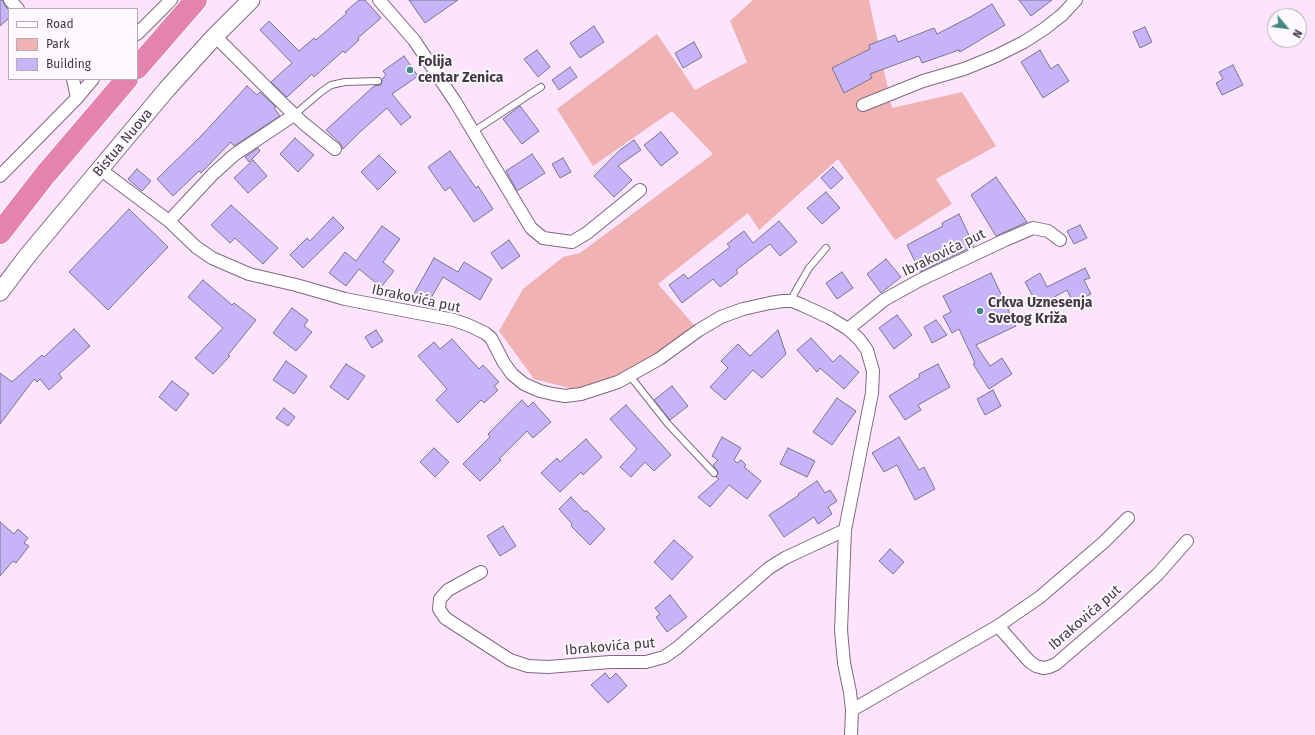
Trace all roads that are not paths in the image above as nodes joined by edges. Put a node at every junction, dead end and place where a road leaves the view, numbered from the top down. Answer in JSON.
{"nodes":[{"id":1,"x":10,"y":0,"type":"edge"},
{"id":2,"x":171,"y":0,"type":"edge"},
{"id":3,"x":196,"y":0,"type":"edge"},
{"id":4,"x":251,"y":0,"type":"edge"},
{"id":5,"x":380,"y":0,"type":"edge"},
{"id":6,"x":1076,"y":0,"type":"edge"},
{"id":7,"x":17,"y":8,"type":"edge"},
{"id":8,"x":138,"y":33,"type":"edge"},
{"id":9,"x":215,"y":36,"type":"junction"},
{"id":10,"x":138,"y":67,"type":"edge"},
{"id":11,"x":73,"y":80,"type":"edge"},
{"id":12,"x":92,"y":80,"type":"edge"},
{"id":13,"x":126,"y":80,"type":"edge"},
{"id":14,"x":378,"y":81,"type":"dead end"},
{"id":15,"x":541,"y":87,"type":"dead end"},
{"id":16,"x":77,"y":98,"type":"junction"},
{"id":17,"x":863,"y":105,"type":"dead end"},
{"id":18,"x":294,"y":115,"type":"junction"},
{"id":19,"x":474,"y":131,"type":"junction"},
{"id":20,"x":335,"y":149,"type":"dead end"},
{"id":21,"x":101,"y":170,"type":"junction"},
{"id":22,"x":0,"y":176,"type":"edge"},
{"id":23,"x":640,"y":190,"type":"dead end"},
{"id":24,"x":169,"y":221,"type":"junction"},
{"id":25,"x":0,"y":233,"type":"edge"},
{"id":26,"x":1060,"y":240,"type":"dead end"},
{"id":27,"x":826,"y":248,"type":"dead end"},
{"id":28,"x":0,"y":292,"type":"edge"},
{"id":29,"x":792,"y":301,"type":"junction"},
{"id":30,"x":848,"y":329,"type":"junction"},
{"id":31,"x":630,"y":376,"type":"junction"},
{"id":32,"x":714,"y":473,"type":"dead end"},
{"id":33,"x":1128,"y":518,"type":"dead end"},
{"id":34,"x":845,"y":530,"type":"junction"},
{"id":35,"x":1187,"y":541,"type":"dead end"},
{"id":36,"x":481,"y":572,"type":"dead end"},
{"id":37,"x":998,"y":626,"type":"junction"},
{"id":38,"x":852,"y":710,"type":"junction"},
{"id":39,"x":851,"y":735,"type":"edge"}],
"edges":[{"from":1,"to":7,"type":"street"},
{"from":2,"to":8,"type":"street"},
{"from":3,"to":10,"type":"highway"},
{"from":4,"to":9,"type":"street","name":"Bistua Nuova"},
{"from":5,"to":19,"type":"street"},
{"from":6,"to":17,"type":"street"},
{"from":9,"to":18,"type":"street"},
{"from":9,"to":21,"type":"street","name":"Bistua Nuova"},
{"from":11,"to":16,"type":"street"},
{"from":12,"to":16,"type":"street"},
{"from":13,"to":25,"type":"highway"},
{"from":14,"to":18,"type":"lane"},
{"from":15,"to":19,"type":"lane"},
{"from":16,"to":22,"type":"street"},
{"from":18,"to":20,"type":"street"},
{"from":18,"to":24,"type":"street"},
{"from":19,"to":23,"type":"street"},
{"from":21,"to":24,"type":"street","name":"Ibrakovića put"},
{"from":21,"to":28,"type":"street","name":"Bistua Nuova"},
{"from":24,"to":31,"type":"street","name":"Ibrakovića put"},
{"from":26,"to":30,"type":"street","name":"Ibrakovića put"},
{"from":27,"to":29,"type":"lane"},
{"from":29,"to":30,"type":"street","name":"Ibrakovića put"},
{"from":29,"to":31,"type":"street","name":"Ibrakovića put"},
{"from":30,"to":34,"type":"street","name":"Ibrakovića put"},
{"from":31,"to":32,"type":"lane"},
{"from":33,"to":37,"type":"street"},
{"from":34,"to":36,"type":"street","name":"Ibrakovića put"},
{"from":34,"to":38,"type":"street","name":"Ibrakovića put"},
{"from":35,"to":37,"type":"street","name":"Ibrakovića put"},
{"from":37,"to":38,"type":"street"},
{"from":38,"to":39,"type":"street","name":"Ibrakovića put"}]}
